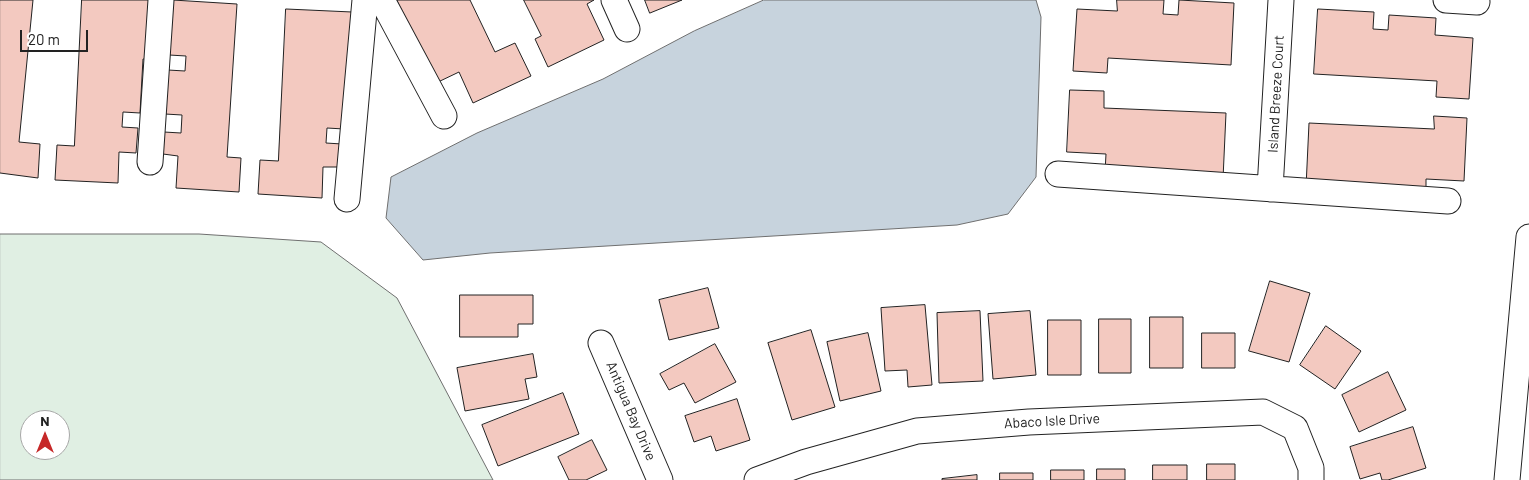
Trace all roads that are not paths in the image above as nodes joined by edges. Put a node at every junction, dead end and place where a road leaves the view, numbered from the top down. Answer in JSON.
{"nodes":[{"id":1,"x":161,"y":0,"type":"edge"},
{"id":2,"x":365,"y":0,"type":"edge"},
{"id":3,"x":382,"y":0,"type":"edge"},
{"id":4,"x":614,"y":0,"type":"edge"},
{"id":5,"x":1281,"y":0,"type":"edge"},
{"id":6,"x":1446,"y":0,"type":"edge"},
{"id":7,"x":1477,"y":2,"type":"dead end"},
{"id":8,"x":627,"y":29,"type":"dead end"},
{"id":9,"x":444,"y":116,"type":"dead end"},
{"id":10,"x":150,"y":162,"type":"dead end"},
{"id":11,"x":1058,"y":174,"type":"dead end"},
{"id":12,"x":1270,"y":189,"type":"junction"},
{"id":13,"x":347,"y":199,"type":"dead end"},
{"id":14,"x":1448,"y":201,"type":"dead end"},
{"id":15,"x":1529,"y":237,"type":"edge"},
{"id":16,"x":601,"y":343,"type":"dead end"},
{"id":17,"x":660,"y":480,"type":"edge"},
{"id":18,"x":757,"y":480,"type":"edge"},
{"id":19,"x":1311,"y":480,"type":"edge"},
{"id":20,"x":1507,"y":480,"type":"edge"}],
"edges":[{"from":1,"to":10,"type":"street"},
{"from":2,"to":13,"type":"street"},
{"from":3,"to":9,"type":"street"},
{"from":4,"to":8,"type":"street"},
{"from":5,"to":12,"type":"street","name":"Island Breeze Court"},
{"from":6,"to":7,"type":"street"},
{"from":11,"to":12,"type":"street"},
{"from":12,"to":14,"type":"street"},
{"from":15,"to":20,"type":"street"},
{"from":16,"to":17,"type":"street","name":"Antigua Bay Drive"},
{"from":18,"to":19,"type":"street","name":"Abaco Isle Drive"}]}
